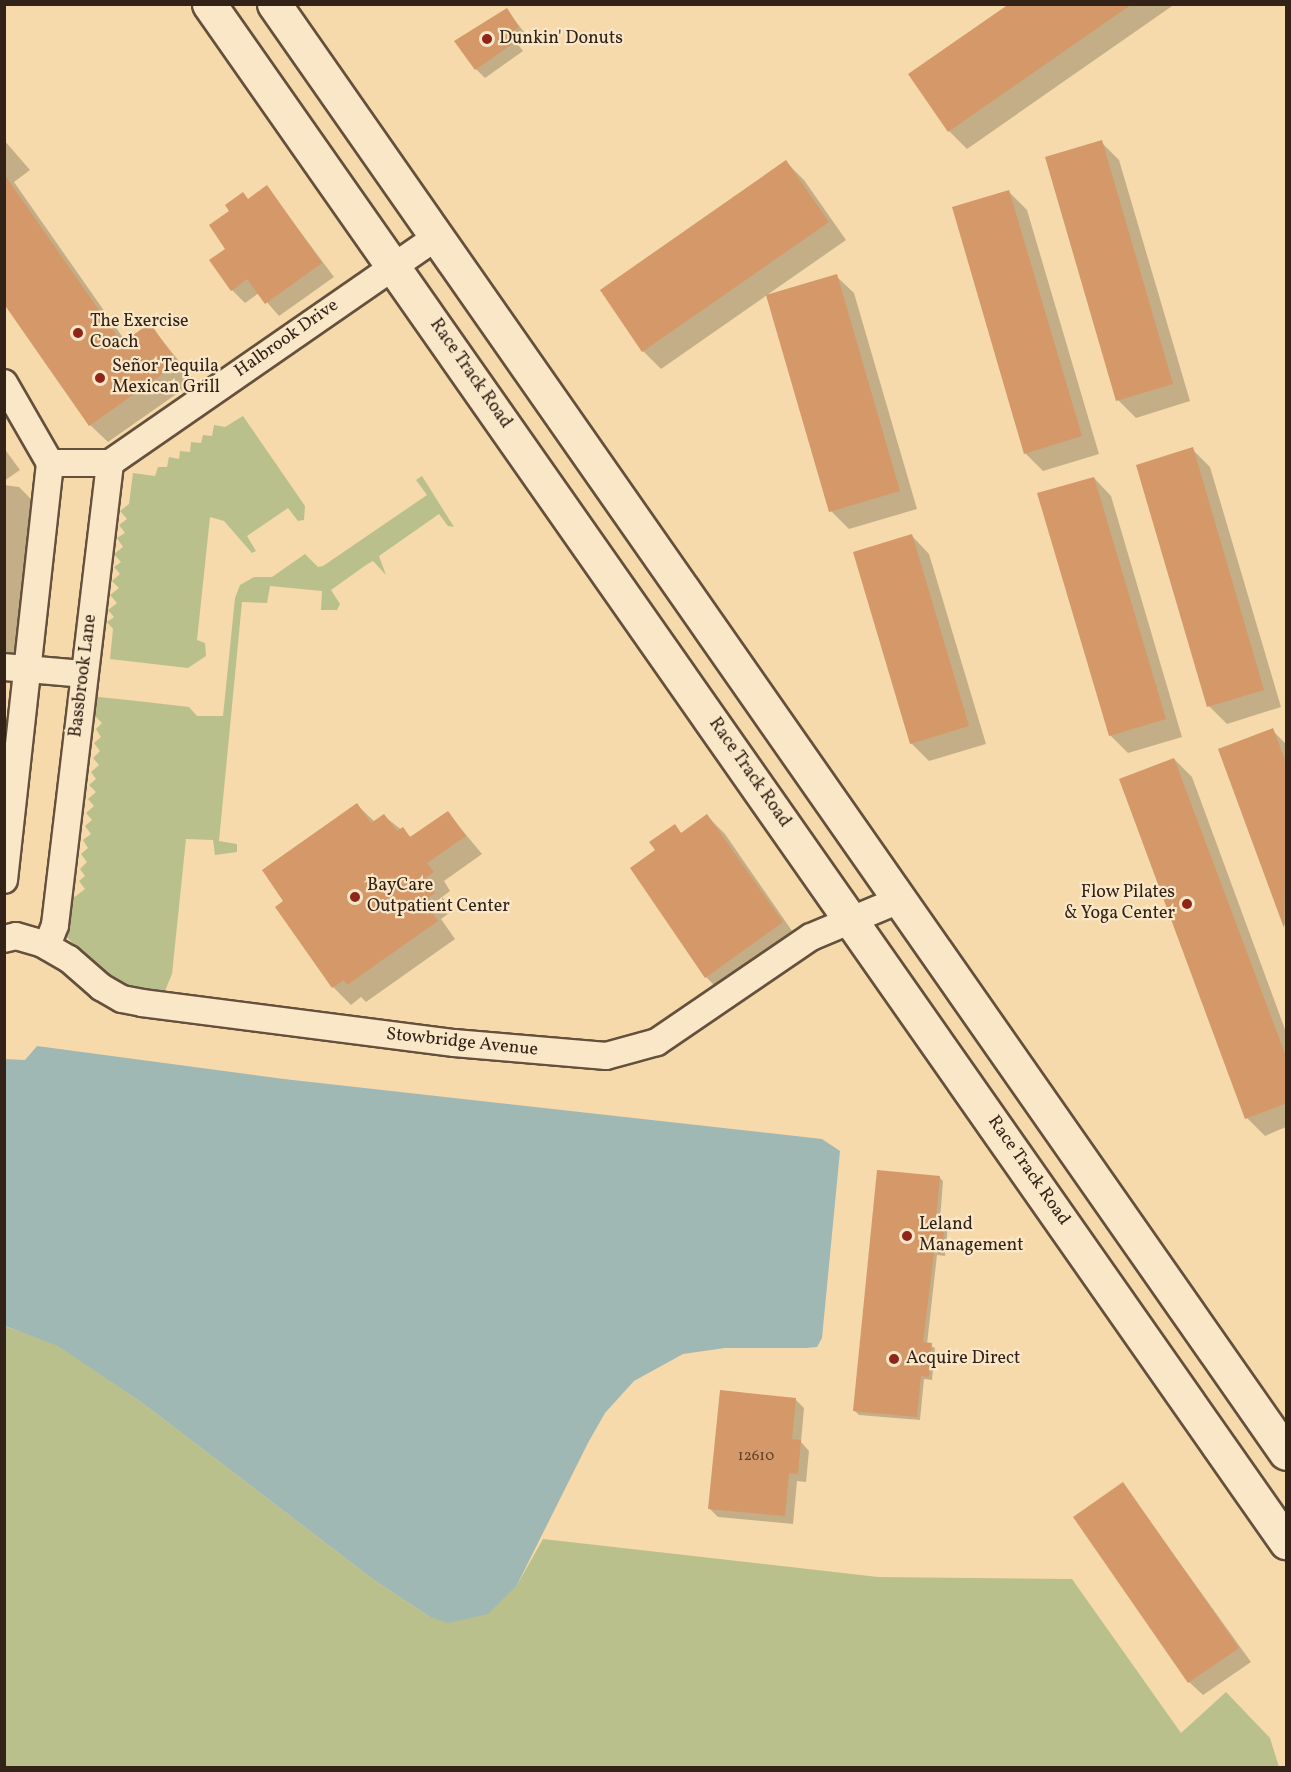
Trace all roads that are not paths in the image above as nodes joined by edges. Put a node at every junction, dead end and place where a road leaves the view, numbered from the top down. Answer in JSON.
{"nodes":[{"id":1,"x":210,"y":4,"type":"edge"},
{"id":2,"x":274,"y":4,"type":"edge"},
{"id":3,"x":436,"y":237,"type":"junction"},
{"id":4,"x":395,"y":265,"type":"junction"},
{"id":5,"x":4,"y":383,"type":"edge"},
{"id":6,"x":50,"y":463,"type":"junction"},
{"id":7,"x":110,"y":464,"type":"junction"},
{"id":8,"x":17,"y":668,"type":"edge"},
{"id":9,"x":84,"y":674,"type":"junction"},
{"id":10,"x":4,"y":880,"type":"edge"},
{"id":11,"x":899,"y":900,"type":"junction"},
{"id":12,"x":853,"y":920,"type":"junction"},
{"id":13,"x":4,"y":939,"type":"edge"},
{"id":14,"x":47,"y":946,"type":"junction"},
{"id":15,"x":1176,"y":1294,"type":"junction"},
{"id":16,"x":1134,"y":1323,"type":"junction"},
{"id":17,"x":1287,"y":1453,"type":"edge"},
{"id":18,"x":1287,"y":1542,"type":"edge"}],
"edges":[{"from":1,"to":4,"type":"main road","name":"Race Track Road"},
{"from":2,"to":3,"type":"main road"},
{"from":3,"to":4,"type":"street","name":"Halbrook Drive"},
{"from":3,"to":11,"type":"main road"},
{"from":4,"to":7,"type":"street","name":"Halbrook Drive"},
{"from":4,"to":12,"type":"main road","name":"Race Track Road"},
{"from":5,"to":6,"type":"street"},
{"from":6,"to":7,"type":"street"},
{"from":6,"to":8,"type":"street"},
{"from":7,"to":9,"type":"street","name":"Bassbrook Lane"},
{"from":8,"to":9,"type":"street"},
{"from":8,"to":10,"type":"street"},
{"from":9,"to":14,"type":"street","name":"Bassbrook Lane"},
{"from":11,"to":12,"type":"street","name":"Stowbridge Avenue"},
{"from":11,"to":15,"type":"main road"},
{"from":12,"to":14,"type":"street","name":"Stowbridge Avenue"},
{"from":12,"to":16,"type":"main road","name":"Race Track Road"},
{"from":13,"to":14,"type":"street","name":"Stowbridge Avenue"},
{"from":15,"to":16,"type":"main road"},
{"from":15,"to":17,"type":"main road"},
{"from":16,"to":18,"type":"main road","name":"Race Track Road"}]}
